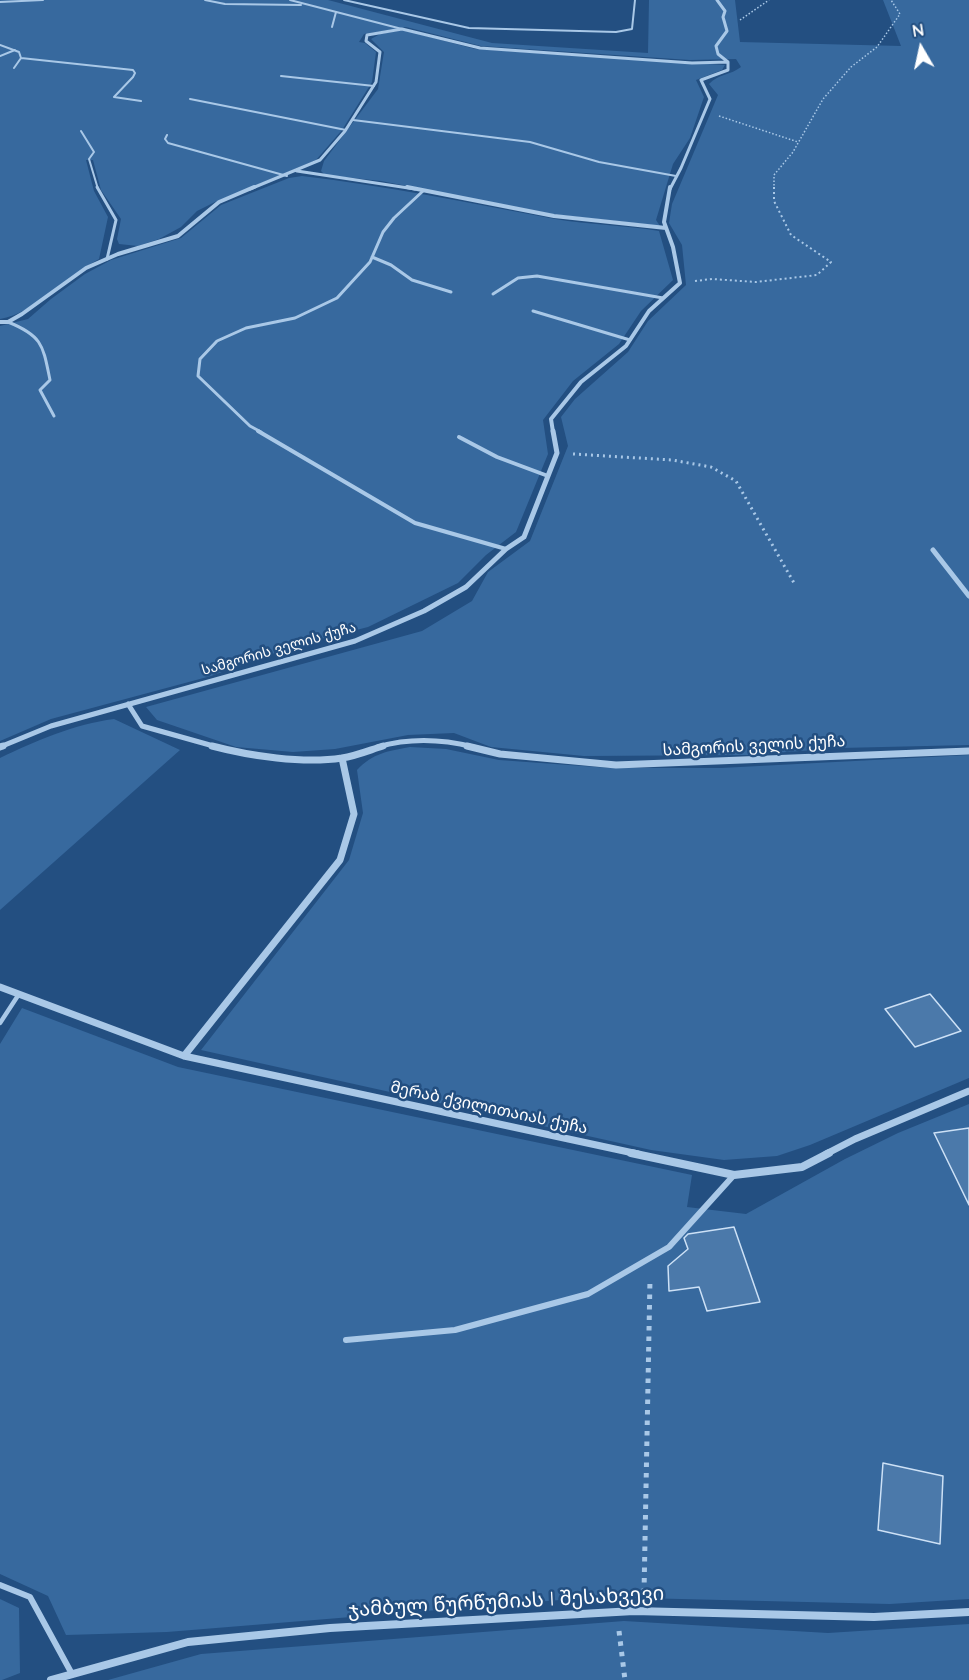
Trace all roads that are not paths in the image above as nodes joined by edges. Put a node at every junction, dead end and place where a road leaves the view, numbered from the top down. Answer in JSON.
{"nodes":[{"id":1,"x":43,"y":0,"type":"edge"},
{"id":2,"x":205,"y":0,"type":"edge"},
{"id":3,"x":290,"y":0,"type":"edge"},
{"id":4,"x":344,"y":0,"type":"edge"},
{"id":5,"x":635,"y":0,"type":"edge"},
{"id":6,"x":717,"y":0,"type":"edge"},
{"id":7,"x":0,"y":2,"type":"edge"},
{"id":8,"x":311,"y":6,"type":"junction"},
{"id":9,"x":336,"y":12,"type":"junction"},
{"id":10,"x":333,"y":27,"type":"dead end"},
{"id":11,"x":402,"y":29,"type":"junction"},
{"id":12,"x":0,"y":45,"type":"edge"},
{"id":13,"x":15,"y":50,"type":"junction"},
{"id":14,"x":0,"y":56,"type":"edge"},
{"id":15,"x":21,"y":58,"type":"junction"},
{"id":16,"x":728,"y":62,"type":"junction"},
{"id":17,"x":14,"y":68,"type":"dead end"},
{"id":18,"x":281,"y":76,"type":"dead end"},
{"id":19,"x":374,"y":86,"type":"junction"},
{"id":20,"x":190,"y":99,"type":"dead end"},
{"id":21,"x":141,"y":102,"type":"dead end"},
{"id":22,"x":352,"y":120,"type":"junction"},
{"id":23,"x":346,"y":130,"type":"junction"},
{"id":24,"x":81,"y":131,"type":"dead end"},
{"id":25,"x":168,"y":135,"type":"dead end"},
{"id":26,"x":296,"y":171,"type":"junction"},
{"id":27,"x":286,"y":176,"type":"junction"},
{"id":28,"x":676,"y":176,"type":"junction"},
{"id":29,"x":423,"y":191,"type":"junction"},
{"id":30,"x":666,"y":228,"type":"junction"},
{"id":31,"x":372,"y":257,"type":"junction"},
{"id":32,"x":107,"y":259,"type":"junction"},
{"id":33,"x":452,"y":292,"type":"dead end"},
{"id":34,"x":493,"y":294,"type":"dead end"},
{"id":35,"x":663,"y":298,"type":"junction"},
{"id":36,"x":533,"y":311,"type":"dead end"},
{"id":37,"x":0,"y":322,"type":"edge"},
{"id":38,"x":8,"y":322,"type":"junction"},
{"id":39,"x":630,"y":340,"type":"junction"},
{"id":40,"x":54,"y":416,"type":"dead end"},
{"id":41,"x":459,"y":437,"type":"dead end"},
{"id":42,"x":548,"y":476,"type":"junction"},
{"id":43,"x":506,"y":549,"type":"junction"},
{"id":44,"x":933,"y":550,"type":"dead end"},
{"id":45,"x":969,"y":596,"type":"edge"},
{"id":46,"x":128,"y":705,"type":"junction"},
{"id":47,"x":0,"y":747,"type":"edge"},
{"id":48,"x":969,"y":751,"type":"edge"},
{"id":49,"x":342,"y":758,"type":"junction"},
{"id":50,"x":0,"y":987,"type":"edge"},
{"id":51,"x":19,"y":994,"type":"junction"},
{"id":52,"x":0,"y":1023,"type":"edge"},
{"id":53,"x":184,"y":1056,"type":"junction"},
{"id":54,"x":969,"y":1091,"type":"edge"},
{"id":55,"x":734,"y":1175,"type":"junction"},
{"id":56,"x":346,"y":1340,"type":"dead end"},
{"id":57,"x":0,"y":1585,"type":"edge"},
{"id":58,"x":969,"y":1612,"type":"edge"},
{"id":59,"x":72,"y":1674,"type":"junction"},
{"id":60,"x":51,"y":1680,"type":"edge"}],
"edges":[{"from":1,"to":7,"type":"lane"},
{"from":2,"to":8,"type":"lane"},
{"from":3,"to":8,"type":"lane"},
{"from":4,"to":5,"type":"lane"},
{"from":6,"to":16,"type":"street"},
{"from":8,"to":9,"type":"lane"},
{"from":9,"to":10,"type":"lane"},
{"from":9,"to":11,"type":"lane"},
{"from":11,"to":16,"type":"street"},
{"from":11,"to":19,"type":"street"},
{"from":12,"to":13,"type":"lane"},
{"from":13,"to":14,"type":"lane"},
{"from":13,"to":15,"type":"lane"},
{"from":15,"to":17,"type":"lane"},
{"from":15,"to":21,"type":"lane"},
{"from":16,"to":28,"type":"street"},
{"from":18,"to":19,"type":"lane"},
{"from":19,"to":22,"type":"street"},
{"from":20,"to":23,"type":"lane"},
{"from":22,"to":23,"type":"street"},
{"from":22,"to":28,"type":"lane"},
{"from":23,"to":26,"type":"street"},
{"from":24,"to":32,"type":"lane"},
{"from":25,"to":27,"type":"lane"},
{"from":26,"to":27,"type":"street"},
{"from":26,"to":29,"type":"street"},
{"from":27,"to":32,"type":"street"},
{"from":28,"to":30,"type":"street"},
{"from":29,"to":30,"type":"street"},
{"from":29,"to":31,"type":"lane"},
{"from":30,"to":35,"type":"street"},
{"from":31,"to":33,"type":"lane"},
{"from":31,"to":43,"type":"lane"},
{"from":32,"to":38,"type":"street"},
{"from":34,"to":35,"type":"lane"},
{"from":35,"to":39,"type":"street"},
{"from":36,"to":39,"type":"lane"},
{"from":37,"to":38,"type":"street"},
{"from":38,"to":40,"type":"lane"},
{"from":39,"to":42,"type":"street","name":"სამგორის ველის ქუჩა"},
{"from":41,"to":42,"type":"lane"},
{"from":42,"to":43,"type":"street","name":"სამგორის ველის ქუჩა"},
{"from":43,"to":46,"type":"street","name":"სამგორის ველის ქუჩა"},
{"from":44,"to":45,"type":"street"},
{"from":46,"to":47,"type":"street","name":"სამგორის ველის ქუჩა"},
{"from":46,"to":49,"type":"street","name":"სამგორის ველის ქუჩა"},
{"from":48,"to":49,"type":"street","name":"სამგორის ველის ქუჩა"},
{"from":49,"to":53,"type":"street"},
{"from":50,"to":51,"type":"street","name":"მერაბ ქვილითაიას ქუჩა"},
{"from":51,"to":52,"type":"lane"},
{"from":51,"to":53,"type":"street","name":"მერაბ ქვილითაიას ქუჩა"},
{"from":53,"to":55,"type":"street","name":"მერაბ ქვილითაიას ქუჩა"},
{"from":54,"to":55,"type":"street","name":"მერაბ ქვილითაიას ქუჩა"},
{"from":55,"to":56,"type":"lane"},
{"from":57,"to":59,"type":"lane"},
{"from":58,"to":59,"type":"street","name":"ჯამბულ წურწუმიას I შესახვევი"},
{"from":59,"to":60,"type":"street","name":"ჯამბულ წურწუმიას I შესახვევი"}]}
